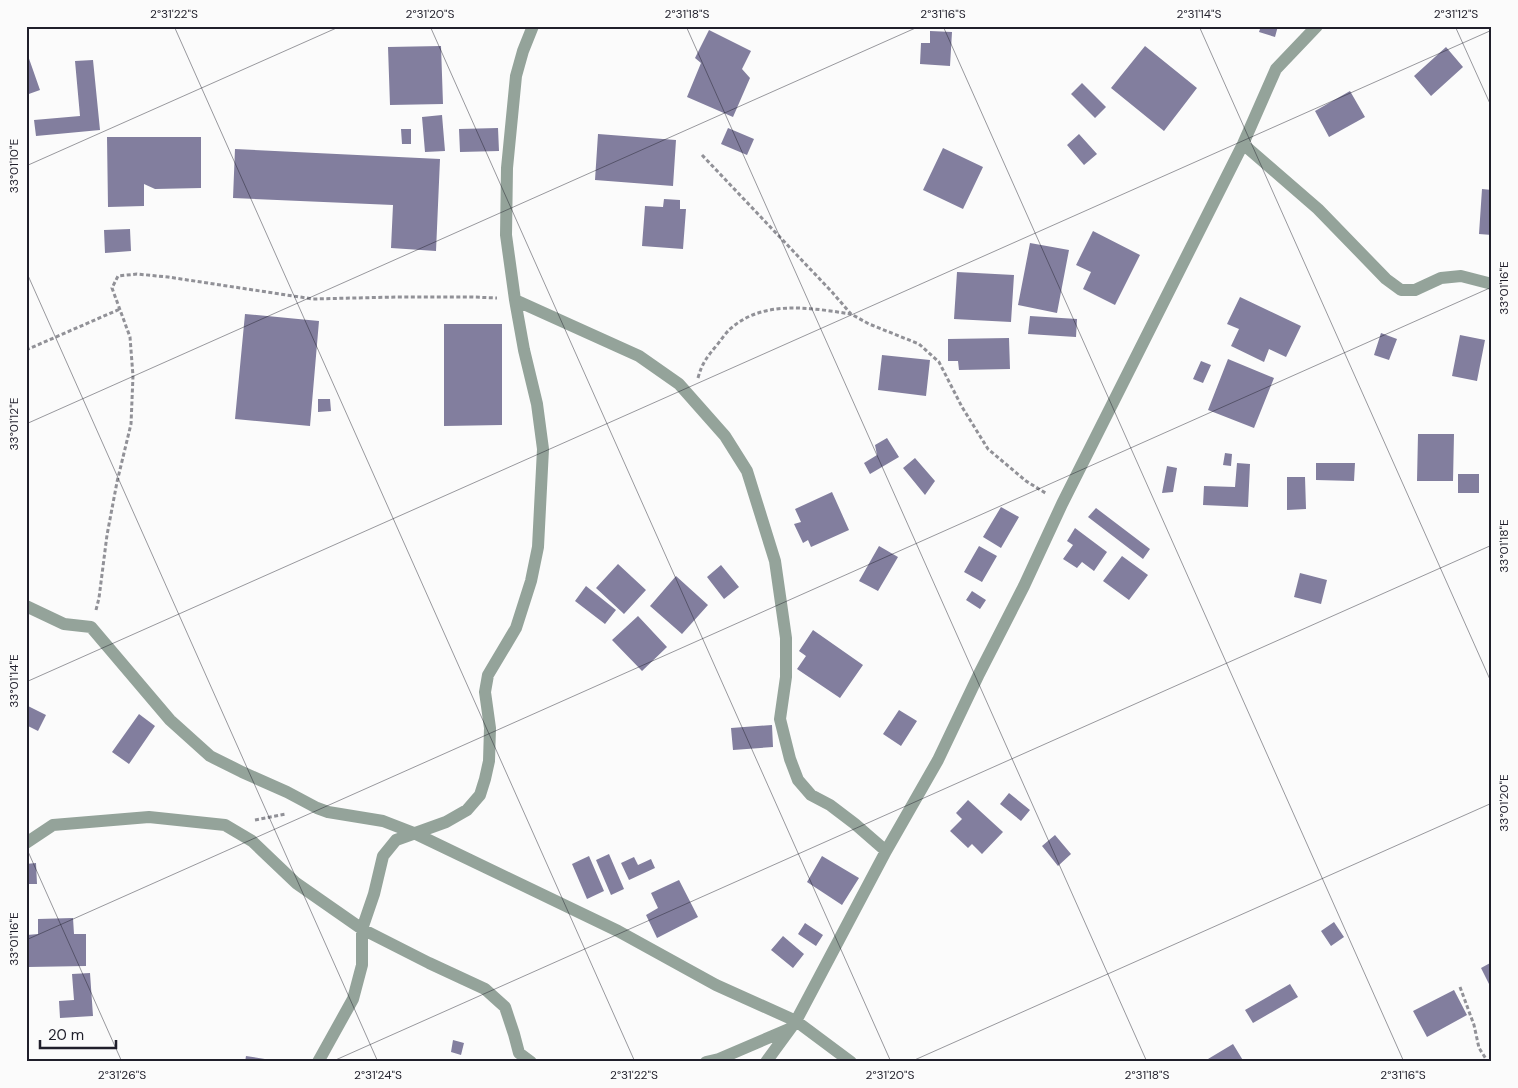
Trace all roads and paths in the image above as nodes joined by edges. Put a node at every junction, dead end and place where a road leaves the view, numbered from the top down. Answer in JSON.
{"nodes":[{"id":1,"x":533,"y":26,"type":"edge"},
{"id":2,"x":1316,"y":26,"type":"edge"},
{"id":3,"x":1243,"y":144,"type":"junction"},
{"id":4,"x":702,"y":155,"type":"dead end"},
{"id":5,"x":1492,"y":284,"type":"edge"},
{"id":6,"x":515,"y":300,"type":"junction"},
{"id":7,"x":120,"y":309,"type":"junction"},
{"id":8,"x":851,"y":314,"type":"junction"},
{"id":9,"x":26,"y":350,"type":"edge"},
{"id":10,"x":691,"y":397,"type":"junction"},
{"id":11,"x":1062,"y":504,"type":"junction"},
{"id":12,"x":26,"y":606,"type":"edge"},
{"id":13,"x":91,"y":627,"type":"junction"},
{"id":14,"x":317,"y":808,"type":"junction"},
{"id":15,"x":225,"y":825,"type":"junction"},
{"id":16,"x":414,"y":833,"type":"junction"},
{"id":17,"x":26,"y":843,"type":"edge"},
{"id":18,"x":886,"y":851,"type":"junction"},
{"id":19,"x":362,"y":929,"type":"junction"},
{"id":20,"x":1460,"y":987,"type":"dead end"},
{"id":21,"x":794,"y":1025,"type":"junction"},
{"id":22,"x":318,"y":1062,"type":"edge"},
{"id":23,"x":531,"y":1062,"type":"edge"},
{"id":24,"x":706,"y":1062,"type":"edge"},
{"id":25,"x":766,"y":1062,"type":"edge"},
{"id":26,"x":851,"y":1062,"type":"edge"},
{"id":27,"x":1488,"y":1062,"type":"edge"}],
"edges":[{"from":1,"to":6,"type":"street"},
{"from":2,"to":3,"type":"street"},
{"from":3,"to":5,"type":"street"},
{"from":3,"to":11,"type":"street"},
{"from":4,"to":8,"type":"path"},
{"from":6,"to":7,"type":"path"},
{"from":6,"to":10,"type":"street"},
{"from":6,"to":16,"type":"street"},
{"from":7,"to":9,"type":"path"},
{"from":7,"to":13,"type":"path"},
{"from":8,"to":10,"type":"path"},
{"from":8,"to":11,"type":"path"},
{"from":10,"to":18,"type":"street"},
{"from":11,"to":18,"type":"street"},
{"from":12,"to":13,"type":"street"},
{"from":13,"to":14,"type":"street"},
{"from":14,"to":15,"type":"path"},
{"from":14,"to":16,"type":"street"},
{"from":15,"to":17,"type":"street"},
{"from":15,"to":19,"type":"street"},
{"from":16,"to":19,"type":"street"},
{"from":16,"to":21,"type":"street"},
{"from":18,"to":21,"type":"street"},
{"from":19,"to":22,"type":"street"},
{"from":19,"to":23,"type":"street"},
{"from":20,"to":27,"type":"path"},
{"from":21,"to":24,"type":"street"},
{"from":21,"to":25,"type":"street"},
{"from":21,"to":26,"type":"street"}]}
